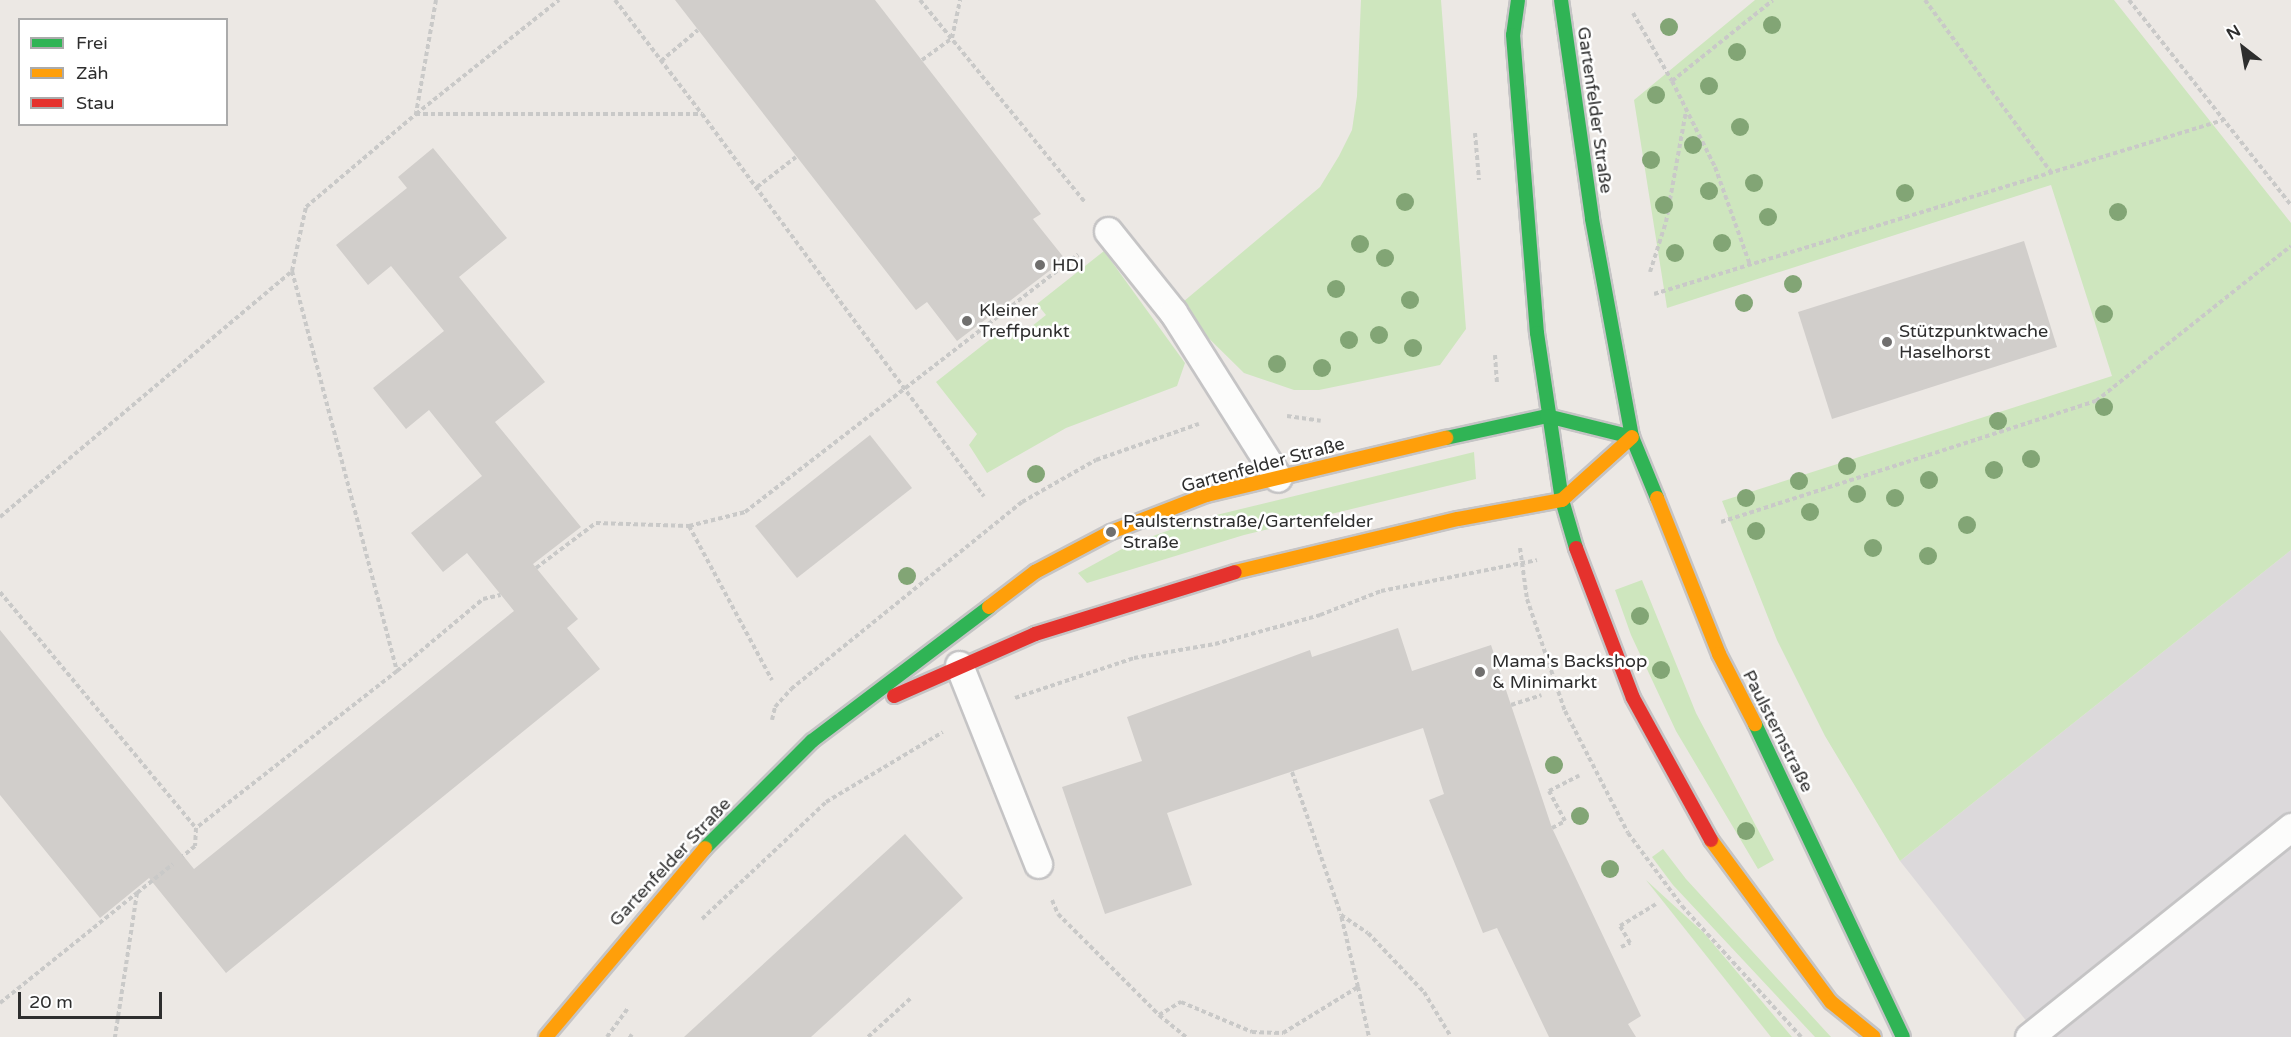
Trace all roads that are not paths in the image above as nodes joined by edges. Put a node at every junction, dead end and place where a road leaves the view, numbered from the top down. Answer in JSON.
{"nodes":[{"id":1,"x":1518,"y":0,"type":"edge"},
{"id":2,"x":1561,"y":0,"type":"edge"},
{"id":3,"x":1108,"y":231,"type":"road end"},
{"id":4,"x":1547,"y":416,"type":"junction"},
{"id":5,"x":1632,"y":436,"type":"junction"},
{"id":6,"x":1278,"y":478,"type":"junction"},
{"id":7,"x":1562,"y":500,"type":"junction"},
{"id":8,"x":959,"y":665,"type":"junction"},
{"id":9,"x":833,"y":724,"type":"junction"},
{"id":10,"x":2291,"y":826,"type":"edge"},
{"id":11,"x":1038,"y":864,"type":"road end"},
{"id":12,"x":546,"y":1037,"type":"edge"},
{"id":13,"x":1874,"y":1037,"type":"edge"},
{"id":14,"x":1903,"y":1037,"type":"edge"},
{"id":15,"x":2029,"y":1037,"type":"edge"}],
"edges":[{"from":1,"to":4,"type":"main road"},
{"from":2,"to":5,"type":"main road","name":"Gartenfelder Straße"},
{"from":3,"to":6,"type":"lane"},
{"from":4,"to":5,"type":"main road","name":"Gartenfelder Straße"},
{"from":4,"to":6,"type":"main road","name":"Gartenfelder Straße"},
{"from":4,"to":7,"type":"main road"},
{"from":5,"to":7,"type":"main road"},
{"from":5,"to":14,"type":"main road","name":"Paulsternstraße"},
{"from":6,"to":9,"type":"main road","name":"Gartenfelder Straße"},
{"from":7,"to":8,"type":"main road","name":"Gartenfelder Straße"},
{"from":7,"to":13,"type":"main road"},
{"from":8,"to":9,"type":"main road","name":"Gartenfelder Straße"},
{"from":8,"to":11,"type":"lane"},
{"from":9,"to":12,"type":"main road","name":"Gartenfelder Straße"},
{"from":10,"to":15,"type":"lane"}]}
